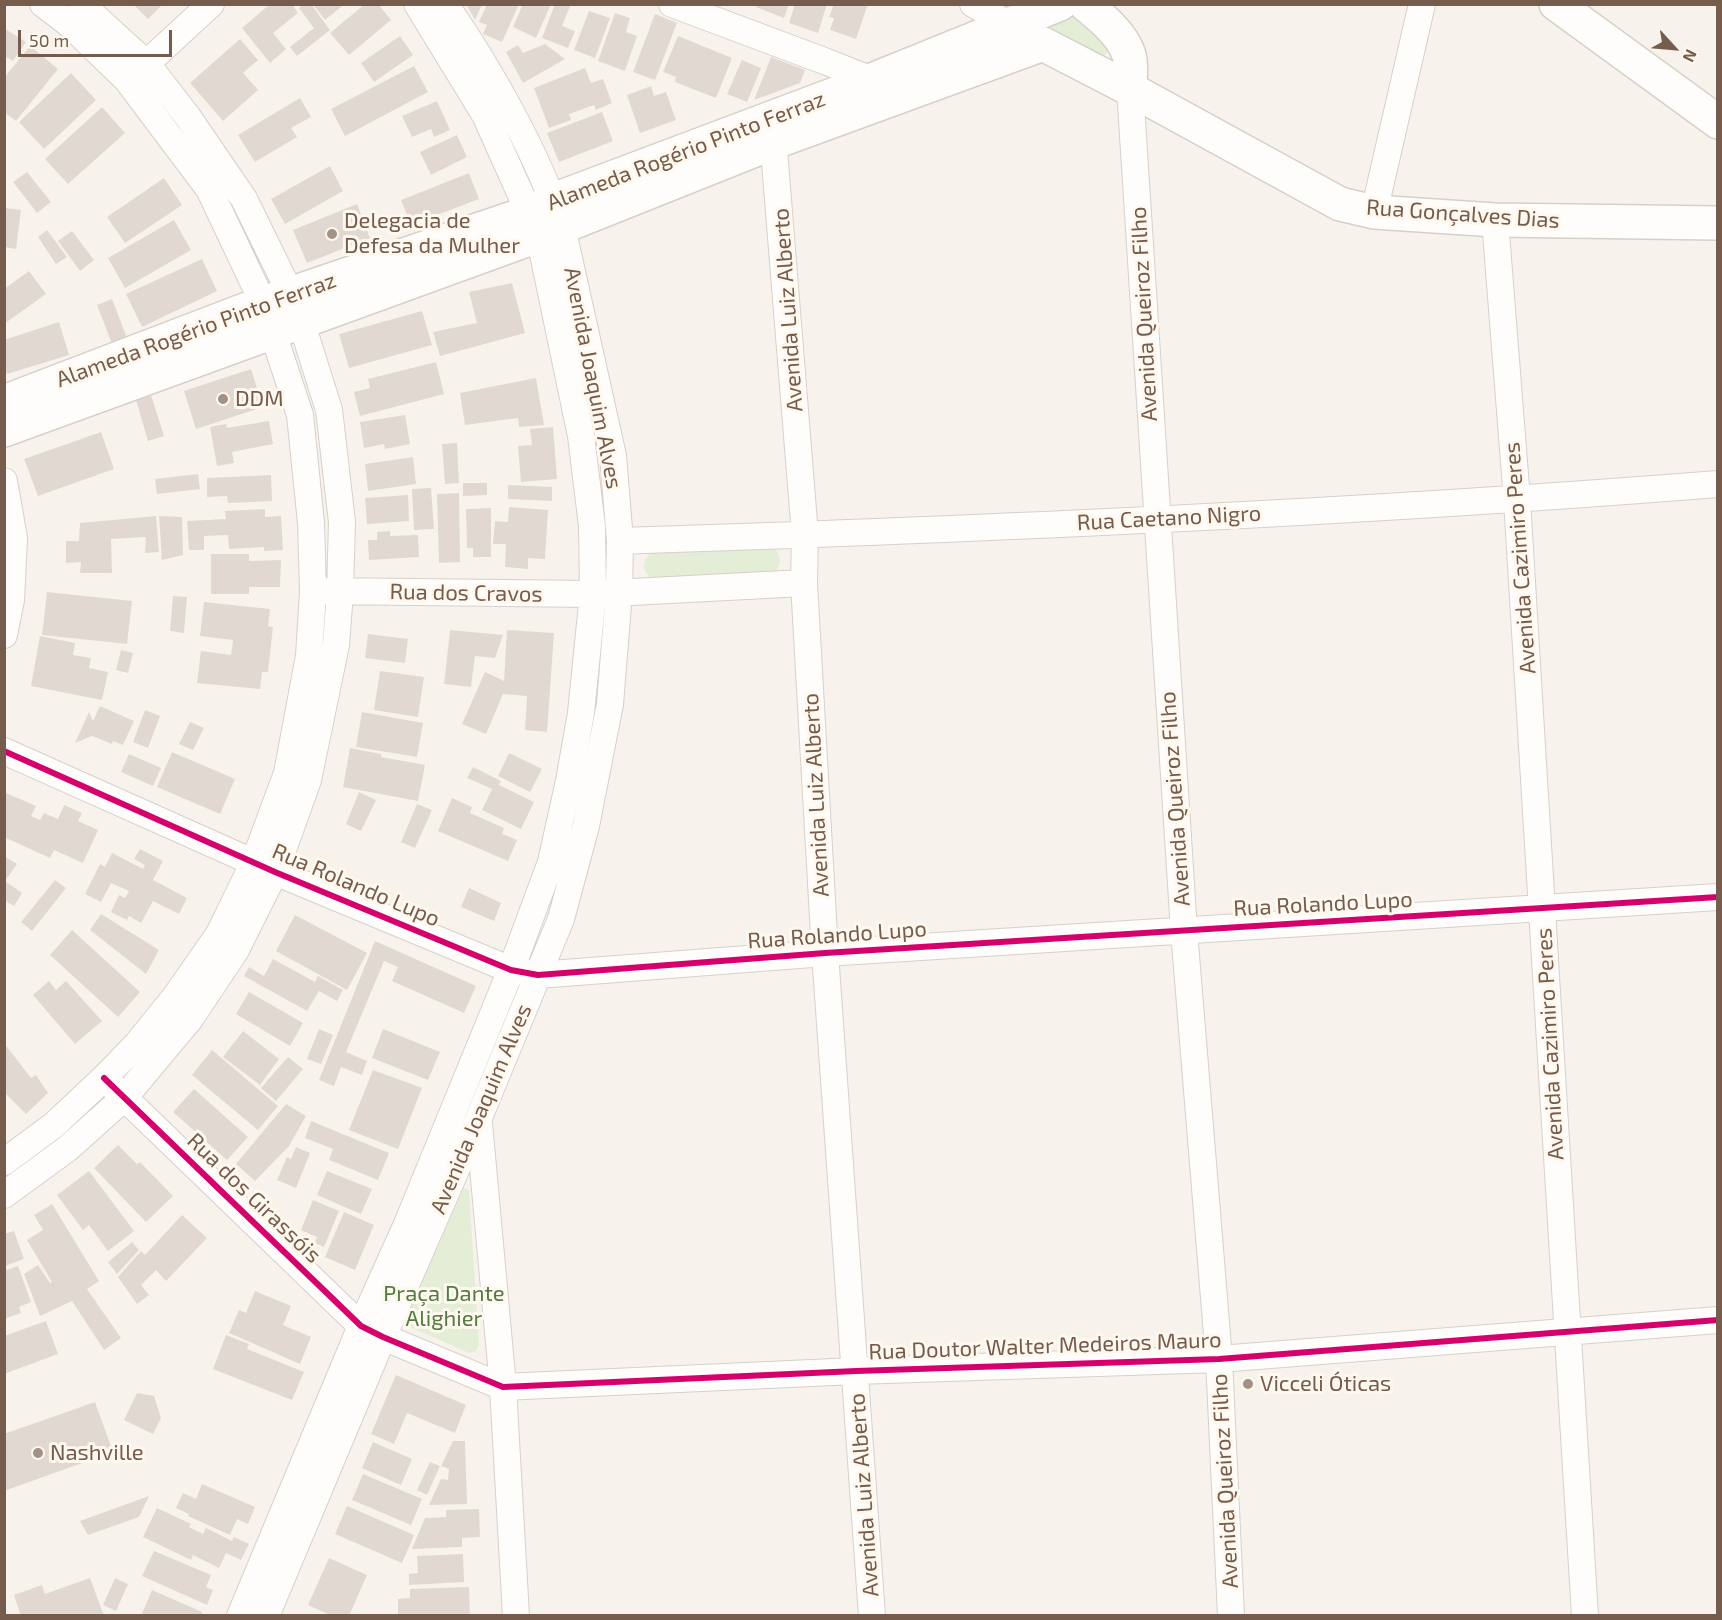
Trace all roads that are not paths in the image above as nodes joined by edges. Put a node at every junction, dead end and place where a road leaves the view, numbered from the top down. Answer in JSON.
{"nodes":[{"id":1,"x":43,"y":4,"type":"edge"},
{"id":2,"x":81,"y":4,"type":"edge"},
{"id":3,"x":211,"y":4,"type":"edge"},
{"id":4,"x":417,"y":4,"type":"edge"},
{"id":5,"x":445,"y":4,"type":"edge"},
{"id":6,"x":672,"y":4,"type":"edge"},
{"id":7,"x":973,"y":4,"type":"edge"},
{"id":8,"x":1085,"y":4,"type":"edge"},
{"id":9,"x":1422,"y":4,"type":"edge"},
{"id":10,"x":1556,"y":4,"type":"edge"},
{"id":11,"x":1038,"y":22,"type":"edge"},
{"id":12,"x":147,"y":64,"type":"junction"},
{"id":13,"x":126,"y":80,"type":"junction"},
{"id":14,"x":1131,"y":89,"type":"junction"},
{"id":15,"x":882,"y":90,"type":"junction"},
{"id":16,"x":1718,"y":122,"type":"edge"},
{"id":17,"x":773,"y":130,"type":"junction"},
{"id":18,"x":1374,"y":212,"type":"junction"},
{"id":19,"x":546,"y":219,"type":"junction"},
{"id":20,"x":1495,"y":220,"type":"junction"},
{"id":21,"x":1718,"y":223,"type":"edge"},
{"id":22,"x":282,"y":312,"type":"junction"},
{"id":23,"x":4,"y":402,"type":"edge"},
{"id":24,"x":4,"y":430,"type":"edge"},
{"id":25,"x":4,"y":481,"type":"edge"},
{"id":26,"x":1718,"y":484,"type":"edge"},
{"id":27,"x":1517,"y":500,"type":"junction"},
{"id":28,"x":1157,"y":519,"type":"junction"},
{"id":29,"x":805,"y":535,"type":"junction"},
{"id":30,"x":620,"y":542,"type":"junction"},
{"id":31,"x":804,"y":583,"type":"junction"},
{"id":32,"x":313,"y":591,"type":"junction"},
{"id":33,"x":340,"y":592,"type":"junction"},
{"id":34,"x":619,"y":593,"type":"junction"},
{"id":35,"x":593,"y":594,"type":"junction"},
{"id":36,"x":4,"y":635,"type":"edge"},
{"id":37,"x":4,"y":751,"type":"edge"},
{"id":38,"x":265,"y":867,"type":"junction"},
{"id":39,"x":1718,"y":897,"type":"edge"},
{"id":40,"x":1542,"y":909,"type":"junction"},
{"id":41,"x":1184,"y":931,"type":"junction"},
{"id":42,"x":825,"y":953,"type":"junction"},
{"id":43,"x":511,"y":970,"type":"junction"},
{"id":44,"x":538,"y":975,"type":"junction"},
{"id":45,"x":104,"y":1078,"type":"junction"},
{"id":46,"x":124,"y":1098,"type":"junction"},
{"id":47,"x":478,"y":1120,"type":"junction"},
{"id":48,"x":4,"y":1162,"type":"edge"},
{"id":49,"x":4,"y":1195,"type":"edge"},
{"id":50,"x":1718,"y":1320,"type":"edge"},
{"id":51,"x":361,"y":1326,"type":"junction"},
{"id":52,"x":1567,"y":1330,"type":"junction"},
{"id":53,"x":383,"y":1337,"type":"junction"},
{"id":54,"x":1219,"y":1359,"type":"junction"},
{"id":55,"x":856,"y":1371,"type":"junction"},
{"id":56,"x":503,"y":1387,"type":"junction"},
{"id":57,"x":240,"y":1616,"type":"edge"},
{"id":58,"x":266,"y":1616,"type":"edge"},
{"id":59,"x":516,"y":1616,"type":"edge"},
{"id":60,"x":872,"y":1616,"type":"edge"},
{"id":61,"x":1232,"y":1616,"type":"edge"},
{"id":62,"x":1585,"y":1616,"type":"edge"}],
"edges":[{"from":1,"to":13,"type":"street"},
{"from":2,"to":12,"type":"street"},
{"from":3,"to":12,"type":"street"},
{"from":4,"to":19,"type":"street","name":"Avenida Joaquim Alves"},
{"from":5,"to":19,"type":"street","name":"Avenida Joaquim Alves"},
{"from":6,"to":15,"type":"street"},
{"from":7,"to":11,"type":"street"},
{"from":8,"to":14,"type":"street"},
{"from":9,"to":18,"type":"street"},
{"from":10,"to":16,"type":"street"},
{"from":11,"to":14,"type":"street","name":"Rua Gonçalves Dias"},
{"from":11,"to":15,"type":"street","name":"Alameda Rogério Pinto Ferraz"},
{"from":12,"to":13,"type":"street"},
{"from":12,"to":22,"type":"street"},
{"from":13,"to":22,"type":"street"},
{"from":14,"to":18,"type":"street","name":"Rua Gonçalves Dias"},
{"from":14,"to":28,"type":"street","name":"Avenida Queiroz Filho"},
{"from":15,"to":17,"type":"street","name":"Alameda Rogério Pinto Ferraz"},
{"from":17,"to":19,"type":"street","name":"Alameda Rogério Pinto Ferraz"},
{"from":17,"to":29,"type":"street","name":"Avenida Luiz Alberto"},
{"from":18,"to":20,"type":"street","name":"Rua Gonçalves Dias"},
{"from":19,"to":22,"type":"street","name":"Alameda Rogério Pinto Ferraz"},
{"from":19,"to":30,"type":"street","name":"Avenida Joaquim Alves"},
{"from":19,"to":35,"type":"street","name":"Avenida Joaquim Alves"},
{"from":20,"to":21,"type":"street","name":"Rua Gonçalves Dias"},
{"from":20,"to":27,"type":"street","name":"Avenida Cazimiro Peres"},
{"from":22,"to":23,"type":"street","name":"Alameda Rogério Pinto Ferraz"},
{"from":22,"to":24,"type":"street","name":"Alameda Rogério Pinto Ferraz"},
{"from":22,"to":32,"type":"street"},
{"from":22,"to":33,"type":"street"},
{"from":25,"to":36,"type":"street"},
{"from":26,"to":27,"type":"street","name":"Rua Caetano Nigro"},
{"from":27,"to":28,"type":"street","name":"Rua Caetano Nigro"},
{"from":27,"to":40,"type":"street","name":"Avenida Cazimiro Peres"},
{"from":28,"to":29,"type":"street","name":"Rua Caetano Nigro"},
{"from":28,"to":41,"type":"street","name":"Avenida Queiroz Filho"},
{"from":29,"to":30,"type":"street","name":"Rua Caetano Nigro"},
{"from":29,"to":31,"type":"street","name":"Avenida Luiz Alberto"},
{"from":30,"to":34,"type":"street","name":"Avenida Joaquim Alves"},
{"from":31,"to":34,"type":"street"},
{"from":31,"to":42,"type":"street","name":"Avenida Luiz Alberto"},
{"from":32,"to":33,"type":"street","name":"Rua dos Cravos"},
{"from":32,"to":38,"type":"street"},
{"from":33,"to":35,"type":"street","name":"Rua dos Cravos"},
{"from":33,"to":38,"type":"street"},
{"from":34,"to":35,"type":"street","name":"Rua dos Cravos"},
{"from":34,"to":44,"type":"street","name":"Avenida Joaquim Alves"},
{"from":35,"to":43,"type":"street","name":"Avenida Joaquim Alves"},
{"from":37,"to":38,"type":"street","name":"Rua Rolando Lupo"},
{"from":38,"to":43,"type":"street","name":"Rua Rolando Lupo"},
{"from":38,"to":45,"type":"street"},
{"from":38,"to":46,"type":"street"},
{"from":39,"to":40,"type":"street","name":"Rua Rolando Lupo"},
{"from":40,"to":41,"type":"street","name":"Rua Rolando Lupo"},
{"from":40,"to":52,"type":"street","name":"Avenida Cazimiro Peres"},
{"from":41,"to":42,"type":"street","name":"Rua Rolando Lupo"},
{"from":41,"to":54,"type":"street","name":"Avenida Queiroz Filho"},
{"from":42,"to":44,"type":"street","name":"Rua Rolando Lupo"},
{"from":42,"to":55,"type":"street","name":"Avenida Luiz Alberto"},
{"from":43,"to":44,"type":"street","name":"Rua Rolando Lupo"},
{"from":43,"to":51,"type":"street","name":"Avenida Joaquim Alves"},
{"from":44,"to":47,"type":"street","name":"Avenida Joaquim Alves"},
{"from":45,"to":46,"type":"street","name":"Rua dos Girassóis"},
{"from":45,"to":48,"type":"street"},
{"from":46,"to":49,"type":"street"},
{"from":46,"to":51,"type":"street","name":"Rua dos Girassóis"},
{"from":47,"to":53,"type":"street","name":"Avenida Joaquim Alves"},
{"from":47,"to":56,"type":"street"},
{"from":50,"to":52,"type":"street","name":"Rua Doutor Walter Medeiros Mauro"},
{"from":51,"to":53,"type":"street","name":"Rua dos Girassóis"},
{"from":51,"to":57,"type":"street","name":"Avenida Joaquim Alves"},
{"from":52,"to":54,"type":"street","name":"Rua Doutor Walter Medeiros Mauro"},
{"from":52,"to":62,"type":"street","name":"Avenida Cazimiro Peres"},
{"from":53,"to":56,"type":"street","name":"Rua Doutor Walter Medeiros Mauro"},
{"from":53,"to":58,"type":"street","name":"Avenida Joaquim Alves"},
{"from":54,"to":55,"type":"street","name":"Rua Doutor Walter Medeiros Mauro"},
{"from":54,"to":61,"type":"street","name":"Avenida Queiroz Filho"},
{"from":55,"to":56,"type":"street","name":"Rua Doutor Walter Medeiros Mauro"},
{"from":55,"to":60,"type":"street","name":"Avenida Luiz Alberto"},
{"from":56,"to":59,"type":"street"}]}
